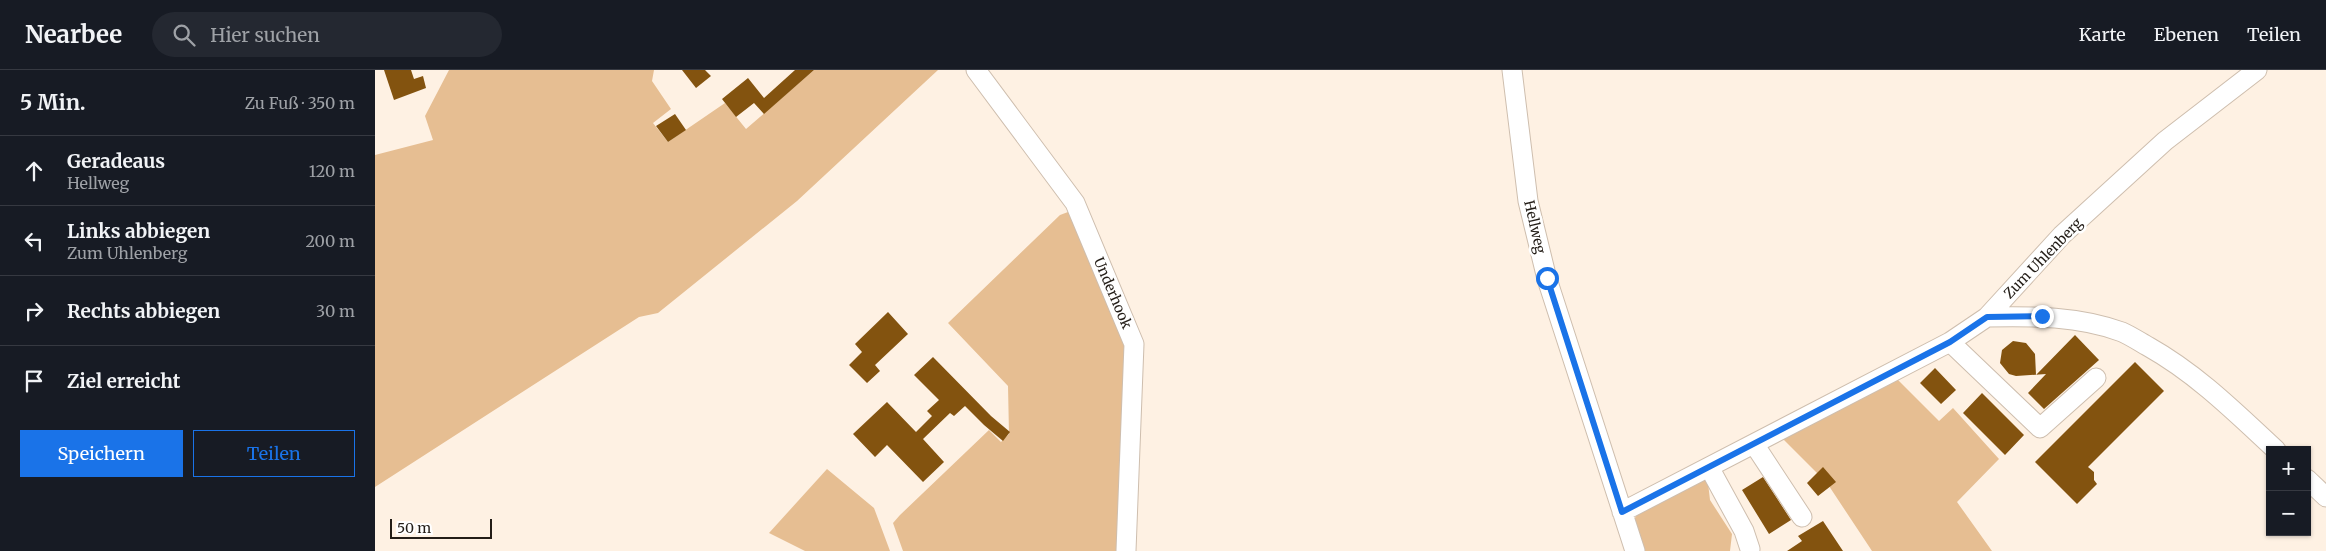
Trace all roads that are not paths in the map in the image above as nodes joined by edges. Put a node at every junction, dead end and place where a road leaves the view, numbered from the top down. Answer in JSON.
{"nodes":[{"id":1,"x":976,"y":70,"type":"edge"},
{"id":2,"x":1512,"y":70,"type":"edge"},
{"id":3,"x":2257,"y":70,"type":"edge"},
{"id":4,"x":1987,"y":317,"type":"junction"},
{"id":5,"x":1950,"y":342,"type":"junction"},
{"id":6,"x":2096,"y":378,"type":"dead end"},
{"id":7,"x":1754,"y":444,"type":"junction"},
{"id":8,"x":2272,"y":446,"type":"edge"},
{"id":9,"x":1709,"y":467,"type":"junction"},
{"id":10,"x":2311,"y":483,"type":"edge"},
{"id":11,"x":2326,"y":497,"type":"edge"},
{"id":12,"x":1622,"y":512,"type":"junction"},
{"id":13,"x":1802,"y":517,"type":"dead end"},
{"id":14,"x":1750,"y":549,"type":"dead end"},
{"id":15,"x":1126,"y":551,"type":"edge"},
{"id":16,"x":1635,"y":551,"type":"edge"}],
"edges":[{"from":1,"to":15,"type":"street","name":"Underhook"},
{"from":2,"to":12,"type":"street","name":"Hellweg"},
{"from":3,"to":4,"type":"street","name":"Zum Uhlenberg"},
{"from":4,"to":5,"type":"street","name":"Zum Uhlenberg"},
{"from":4,"to":8,"type":"street"},
{"from":5,"to":6,"type":"street"},
{"from":5,"to":7,"type":"street","name":"Zum Uhlenberg"},
{"from":7,"to":9,"type":"street","name":"Zum Uhlenberg"},
{"from":7,"to":13,"type":"street"},
{"from":9,"to":12,"type":"street","name":"Zum Uhlenberg"},
{"from":9,"to":14,"type":"street"},
{"from":10,"to":11,"type":"street"},
{"from":12,"to":16,"type":"street","name":"Hellweg"}]}
